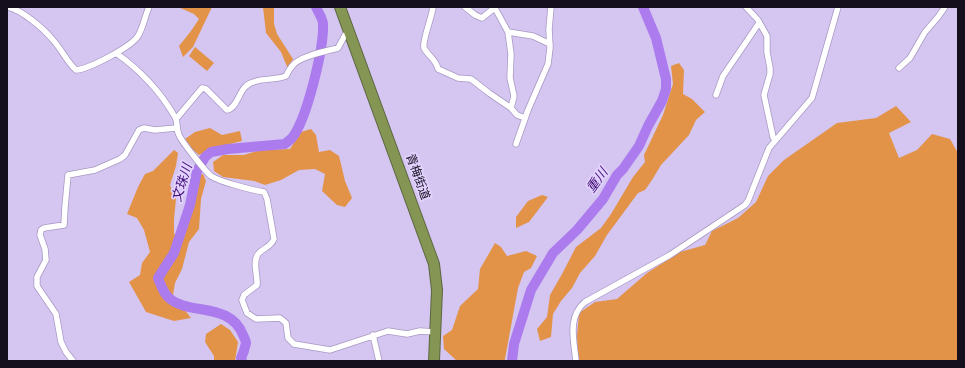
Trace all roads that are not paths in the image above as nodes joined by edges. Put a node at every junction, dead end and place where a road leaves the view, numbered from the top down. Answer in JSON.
{"nodes":[{"id":1,"x":8,"y":7,"type":"edge"},
{"id":2,"x":149,"y":7,"type":"edge"},
{"id":3,"x":340,"y":7,"type":"edge"},
{"id":4,"x":433,"y":7,"type":"edge"},
{"id":5,"x":465,"y":7,"type":"edge"},
{"id":6,"x":551,"y":7,"type":"edge"},
{"id":7,"x":746,"y":7,"type":"edge"},
{"id":8,"x":838,"y":7,"type":"edge"},
{"id":9,"x":945,"y":7,"type":"edge"},
{"id":10,"x":759,"y":23,"type":"junction"},
{"id":11,"x":349,"y":32,"type":"junction"},
{"id":12,"x":508,"y":32,"type":"junction"},
{"id":13,"x":550,"y":44,"type":"junction"},
{"id":14,"x":116,"y":53,"type":"junction"},
{"id":15,"x":899,"y":68,"type":"dead end"},
{"id":16,"x":716,"y":95,"type":"dead end"},
{"id":17,"x":511,"y":108,"type":"junction"},
{"id":18,"x":525,"y":118,"type":"junction"},
{"id":19,"x":176,"y":119,"type":"junction"},
{"id":20,"x":176,"y":128,"type":"junction"},
{"id":21,"x":775,"y":140,"type":"junction"},
{"id":22,"x":516,"y":144,"type":"dead end"},
{"id":23,"x":436,"y":332,"type":"junction"},
{"id":24,"x":373,"y":336,"type":"junction"},
{"id":25,"x":73,"y":361,"type":"edge"},
{"id":26,"x":379,"y":361,"type":"edge"},
{"id":27,"x":434,"y":361,"type":"edge"},
{"id":28,"x":576,"y":361,"type":"edge"}],
"edges":[{"from":1,"to":14,"type":"street"},
{"from":2,"to":14,"type":"street"},
{"from":3,"to":11,"type":"highway","name":"青梅街道"},
{"from":4,"to":17,"type":"street"},
{"from":5,"to":12,"type":"street"},
{"from":6,"to":13,"type":"street"},
{"from":7,"to":10,"type":"street"},
{"from":8,"to":21,"type":"street"},
{"from":9,"to":15,"type":"street"},
{"from":10,"to":16,"type":"street"},
{"from":10,"to":21,"type":"street"},
{"from":11,"to":19,"type":"street"},
{"from":11,"to":23,"type":"highway","name":"青梅街道"},
{"from":12,"to":13,"type":"street"},
{"from":12,"to":17,"type":"street"},
{"from":13,"to":18,"type":"street"},
{"from":14,"to":19,"type":"street"},
{"from":17,"to":18,"type":"street"},
{"from":18,"to":22,"type":"street"},
{"from":19,"to":20,"type":"street"},
{"from":20,"to":24,"type":"street"},
{"from":20,"to":25,"type":"street"},
{"from":21,"to":28,"type":"street"},
{"from":23,"to":24,"type":"street"},
{"from":23,"to":27,"type":"highway","name":"青梅街道"},
{"from":24,"to":26,"type":"street"}]}
